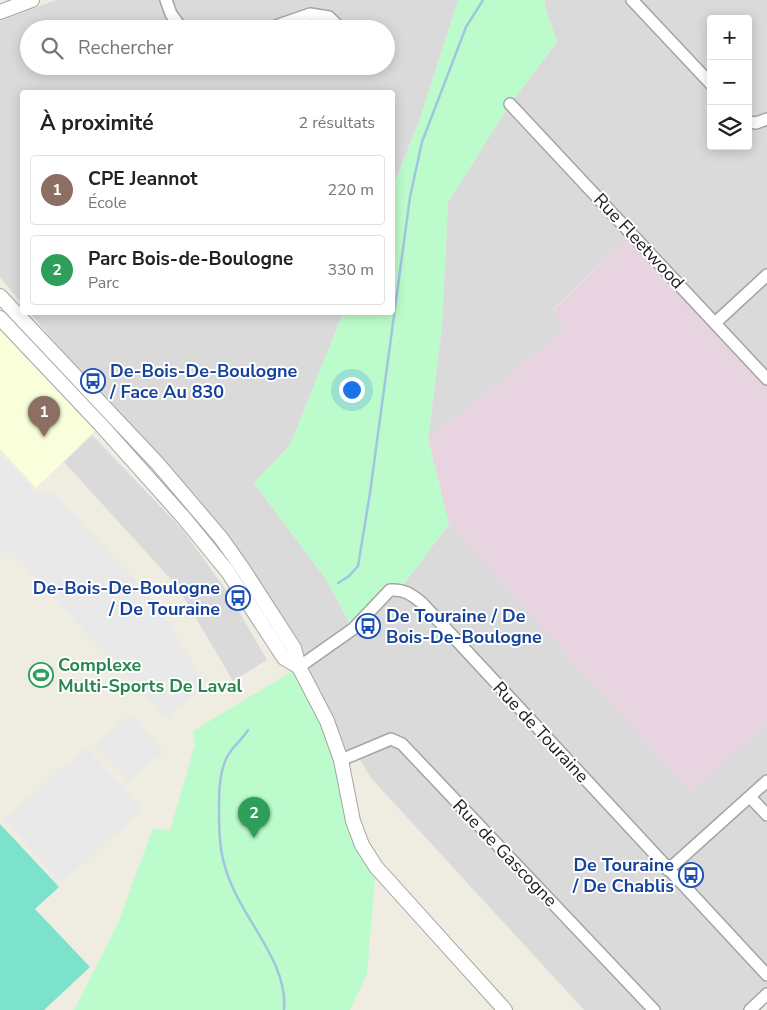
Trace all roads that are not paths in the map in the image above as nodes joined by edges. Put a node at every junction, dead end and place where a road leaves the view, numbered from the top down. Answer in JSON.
{"nodes":[{"id":1,"x":32,"y":0,"type":"edge"},
{"id":2,"x":166,"y":0,"type":"edge"},
{"id":3,"x":632,"y":0,"type":"edge"},
{"id":4,"x":0,"y":12,"type":"edge"},
{"id":5,"x":175,"y":20,"type":"edge"},
{"id":6,"x":293,"y":20,"type":"edge"},
{"id":7,"x":332,"y":20,"type":"edge"},
{"id":8,"x":707,"y":80,"type":"edge"},
{"id":9,"x":510,"y":104,"type":"dead end"},
{"id":10,"x":767,"y":119,"type":"edge"},
{"id":11,"x":752,"y":122,"type":"edge"},
{"id":12,"x":767,"y":275,"type":"edge"},
{"id":13,"x":0,"y":296,"type":"edge"},
{"id":14,"x":0,"y":318,"type":"edge"},
{"id":15,"x":715,"y":323,"type":"junction"},
{"id":16,"x":767,"y":379,"type":"edge"},
{"id":17,"x":299,"y":667,"type":"junction"},
{"id":18,"x":341,"y":760,"type":"junction"},
{"id":19,"x":767,"y":780,"type":"edge"},
{"id":20,"x":750,"y":797,"type":"junction"},
{"id":21,"x":767,"y":815,"type":"edge"},
{"id":22,"x":668,"y":870,"type":"junction"},
{"id":23,"x":767,"y":975,"type":"edge"},
{"id":24,"x":767,"y":994,"type":"edge"},
{"id":25,"x":505,"y":1010,"type":"edge"},
{"id":26,"x":654,"y":1010,"type":"edge"},
{"id":27,"x":750,"y":1010,"type":"edge"}],
"edges":[{"from":1,"to":4,"type":"street"},
{"from":2,"to":5,"type":"street"},
{"from":3,"to":8,"type":"street"},
{"from":6,"to":7,"type":"street"},
{"from":9,"to":15,"type":"street","name":"Rue Fleetwood"},
{"from":10,"to":11,"type":"street"},
{"from":12,"to":15,"type":"street"},
{"from":13,"to":17,"type":"street"},
{"from":14,"to":17,"type":"street"},
{"from":15,"to":16,"type":"street","name":"Rue Fleetwood"},
{"from":17,"to":18,"type":"street"},
{"from":17,"to":22,"type":"street","name":"Rue de Touraine"},
{"from":18,"to":25,"type":"street"},
{"from":18,"to":26,"type":"street","name":"Rue de Gascogne"},
{"from":19,"to":20,"type":"street"},
{"from":20,"to":21,"type":"street"},
{"from":20,"to":22,"type":"street"},
{"from":22,"to":23,"type":"street","name":"Rue de Touraine"},
{"from":24,"to":27,"type":"street"}]}
